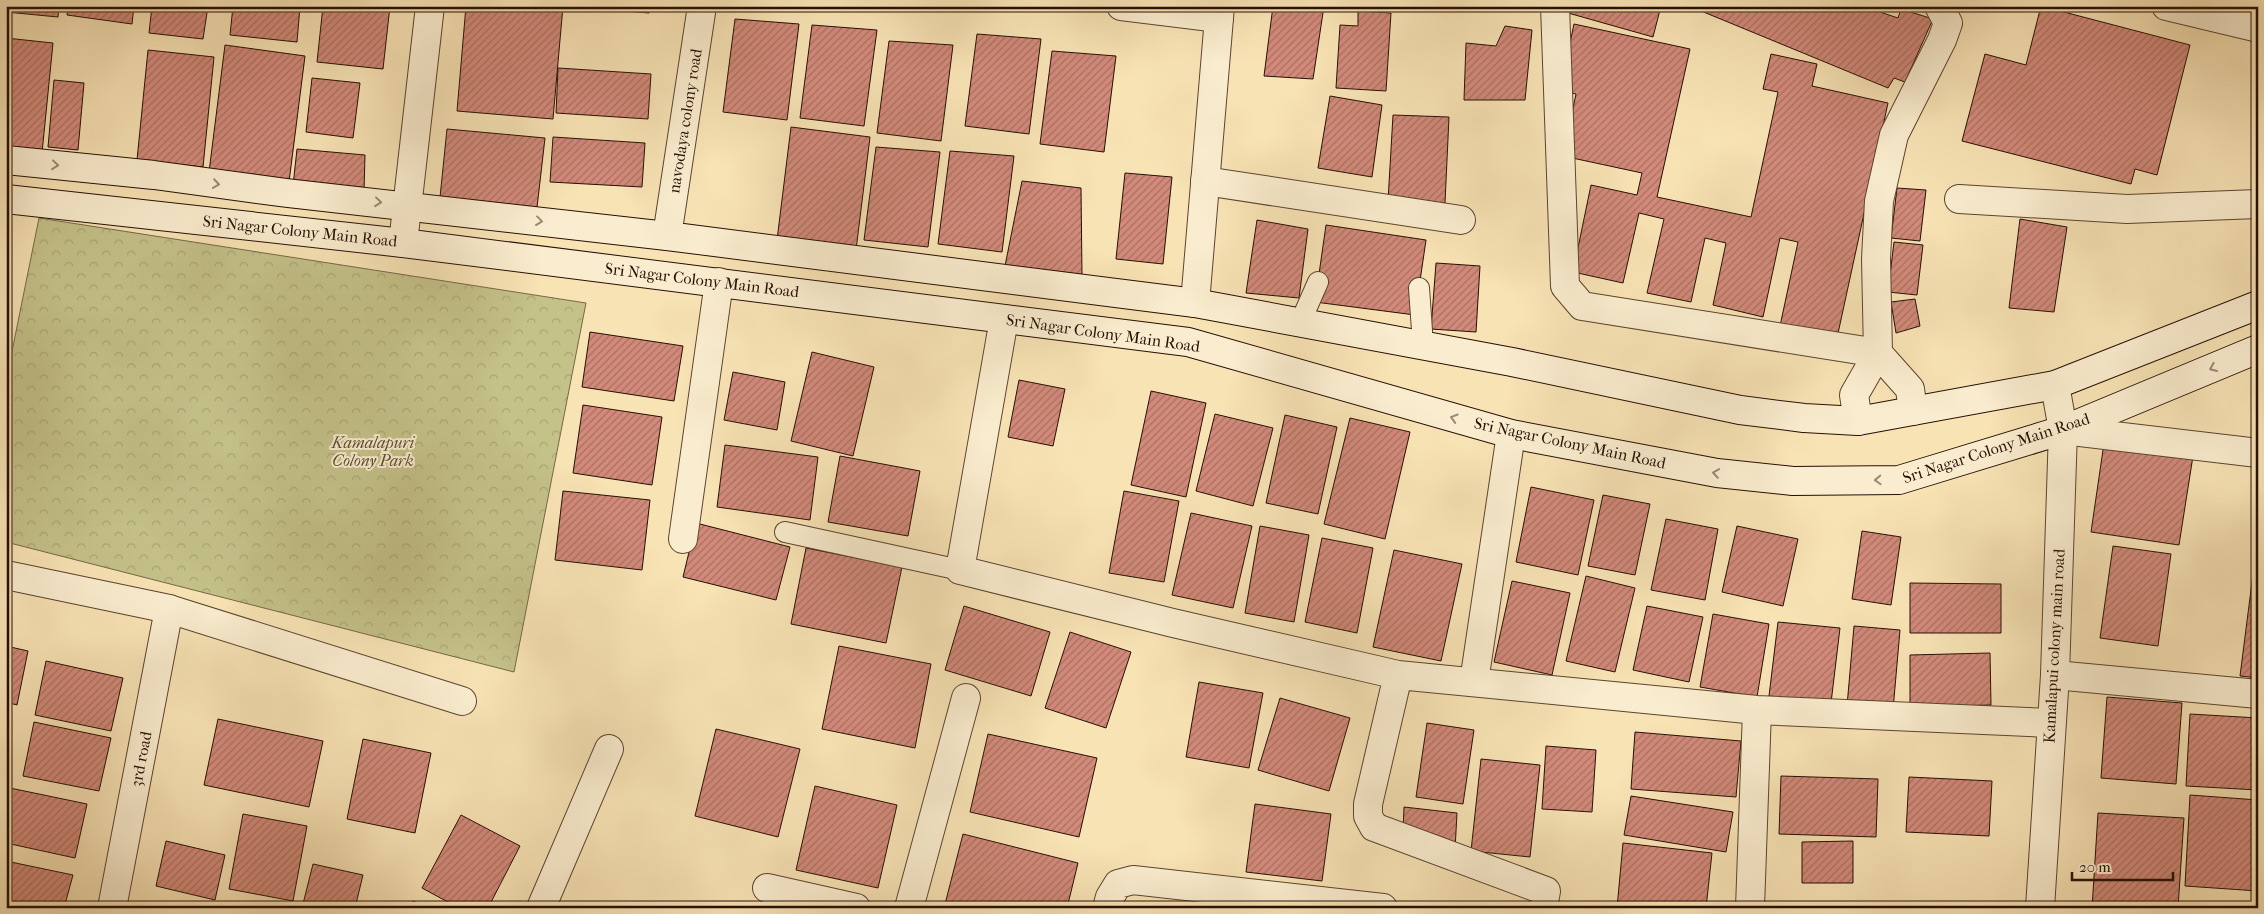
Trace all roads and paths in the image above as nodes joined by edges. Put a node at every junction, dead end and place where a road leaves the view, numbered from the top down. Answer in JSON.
{"nodes":[{"id":1,"x":430,"y":6,"type":"edge"},
{"id":2,"x":702,"y":6,"type":"edge"},
{"id":3,"x":1121,"y":6,"type":"edge"},
{"id":4,"x":1555,"y":6,"type":"edge"},
{"id":5,"x":1939,"y":6,"type":"edge"},
{"id":6,"x":2166,"y":6,"type":"edge"},
{"id":7,"x":1219,"y":12,"type":"edge"},
{"id":8,"x":2258,"y":28,"type":"edge"},
{"id":9,"x":6,"y":160,"type":"edge"},
{"id":10,"x":1205,"y":181,"type":"junction"},
{"id":11,"x":6,"y":199,"type":"edge"},
{"id":12,"x":1959,"y":199,"type":"dead end"},
{"id":13,"x":2258,"y":204,"type":"edge"},
{"id":14,"x":406,"y":205,"type":"junction"},
{"id":15,"x":1461,"y":220,"type":"dead end"},
{"id":16,"x":667,"y":236,"type":"junction"},
{"id":17,"x":403,"y":243,"type":"junction"},
{"id":18,"x":719,"y":282,"type":"junction"},
{"id":19,"x":1318,"y":282,"type":"dead end"},
{"id":20,"x":1419,"y":288,"type":"dead end"},
{"id":21,"x":1195,"y":304,"type":"junction"},
{"id":22,"x":2258,"y":305,"type":"edge"},
{"id":23,"x":1004,"y":319,"type":"junction"},
{"id":24,"x":1300,"y":323,"type":"junction"},
{"id":25,"x":1423,"y":346,"type":"junction"},
{"id":26,"x":2258,"y":349,"type":"edge"},
{"id":27,"x":1878,"y":353,"type":"junction"},
{"id":28,"x":2055,"y":385,"type":"junction"},
{"id":29,"x":1913,"y":411,"type":"junction"},
{"id":30,"x":1858,"y":421,"type":"junction"},
{"id":31,"x":2063,"y":430,"type":"junction"},
{"id":32,"x":1510,"y":434,"type":"junction"},
{"id":33,"x":2258,"y":453,"type":"edge"},
{"id":34,"x":785,"y":532,"type":"dead end"},
{"id":35,"x":682,"y":539,"type":"dead end"},
{"id":36,"x":960,"y":570,"type":"junction"},
{"id":37,"x":6,"y":575,"type":"edge"},
{"id":38,"x":169,"y":610,"type":"junction"},
{"id":39,"x":1398,"y":675,"type":"junction"},
{"id":40,"x":2055,"y":675,"type":"junction"},
{"id":41,"x":1474,"y":682,"type":"junction"},
{"id":42,"x":2258,"y":694,"type":"edge"},
{"id":43,"x":966,"y":698,"type":"dead end"},
{"id":44,"x":462,"y":701,"type":"dead end"},
{"id":45,"x":1757,"y":710,"type":"junction"},
{"id":46,"x":2052,"y":723,"type":"junction"},
{"id":47,"x":609,"y":749,"type":"dead end"},
{"id":48,"x":767,"y":888,"type":"dead end"},
{"id":49,"x":117,"y":906,"type":"edge"},
{"id":50,"x":541,"y":908,"type":"edge"},
{"id":51,"x":856,"y":908,"type":"edge"},
{"id":52,"x":909,"y":908,"type":"edge"},
{"id":53,"x":1107,"y":908,"type":"edge"},
{"id":54,"x":1383,"y":908,"type":"edge"},
{"id":55,"x":1543,"y":908,"type":"edge"},
{"id":56,"x":1750,"y":908,"type":"edge"},
{"id":57,"x":2040,"y":908,"type":"edge"}],
"edges":[{"from":1,"to":14,"type":"street"},
{"from":2,"to":16,"type":"street","name":"navodaya colony road"},
{"from":3,"to":7,"type":"street"},
{"from":4,"to":27,"type":"street"},
{"from":5,"to":27,"type":"street"},
{"from":6,"to":8,"type":"street"},
{"from":7,"to":10,"type":"street"},
{"from":9,"to":14,"type":"street","one_way":true},
{"from":10,"to":15,"type":"street"},
{"from":10,"to":21,"type":"street"},
{"from":11,"to":17,"type":"street","name":"Sri Nagar Colony Main Road"},
{"from":12,"to":13,"type":"street"},
{"from":14,"to":16,"type":"street","one_way":true},
{"from":14,"to":17,"type":"street"},
{"from":16,"to":21,"type":"street"},
{"from":17,"to":18,"type":"street","name":"Sri Nagar Colony Main Road"},
{"from":18,"to":23,"type":"street","name":"Sri Nagar Colony Main Road"},
{"from":18,"to":35,"type":"street"},
{"from":19,"to":24,"type":"lane"},
{"from":20,"to":25,"type":"lane"},
{"from":21,"to":24,"type":"street"},
{"from":22,"to":28,"type":"street"},
{"from":32,"to":23,"type":"street","name":"Sri Nagar Colony Main Road","one_way":true},
{"from":23,"to":36,"type":"street"},
{"from":24,"to":25,"type":"street"},
{"from":25,"to":30,"type":"street"},
{"from":26,"to":31,"type":"street","name":"Sri Nagar Colony Main Road","one_way":true},
{"from":27,"to":29,"type":"street"},
{"from":27,"to":30,"type":"street"},
{"from":28,"to":29,"type":"street"},
{"from":28,"to":31,"type":"street","name":"Kamalapui colony main road"},
{"from":29,"to":30,"type":"street"},
{"from":31,"to":32,"type":"street","name":"Sri Nagar Colony Main Road","one_way":true},
{"from":31,"to":33,"type":"street"},
{"from":31,"to":40,"type":"street","name":"Kamalapui colony main road"},
{"from":32,"to":41,"type":"street"},
{"from":34,"to":36,"type":"lane"},
{"from":36,"to":39,"type":"street"},
{"from":37,"to":38,"type":"street"},
{"from":38,"to":44,"type":"street"},
{"from":38,"to":49,"type":"street","name":"3rd road"},
{"from":39,"to":41,"type":"street"},
{"from":39,"to":55,"type":"street"},
{"from":40,"to":42,"type":"street"},
{"from":40,"to":46,"type":"street","name":"Kamalapui colony main road"},
{"from":41,"to":45,"type":"street"},
{"from":43,"to":52,"type":"street"},
{"from":45,"to":46,"type":"street"},
{"from":45,"to":56,"type":"street"},
{"from":46,"to":57,"type":"street","name":"Kamalapui colony main road"},
{"from":47,"to":50,"type":"street"},
{"from":48,"to":51,"type":"street"},
{"from":53,"to":54,"type":"street"}]}
